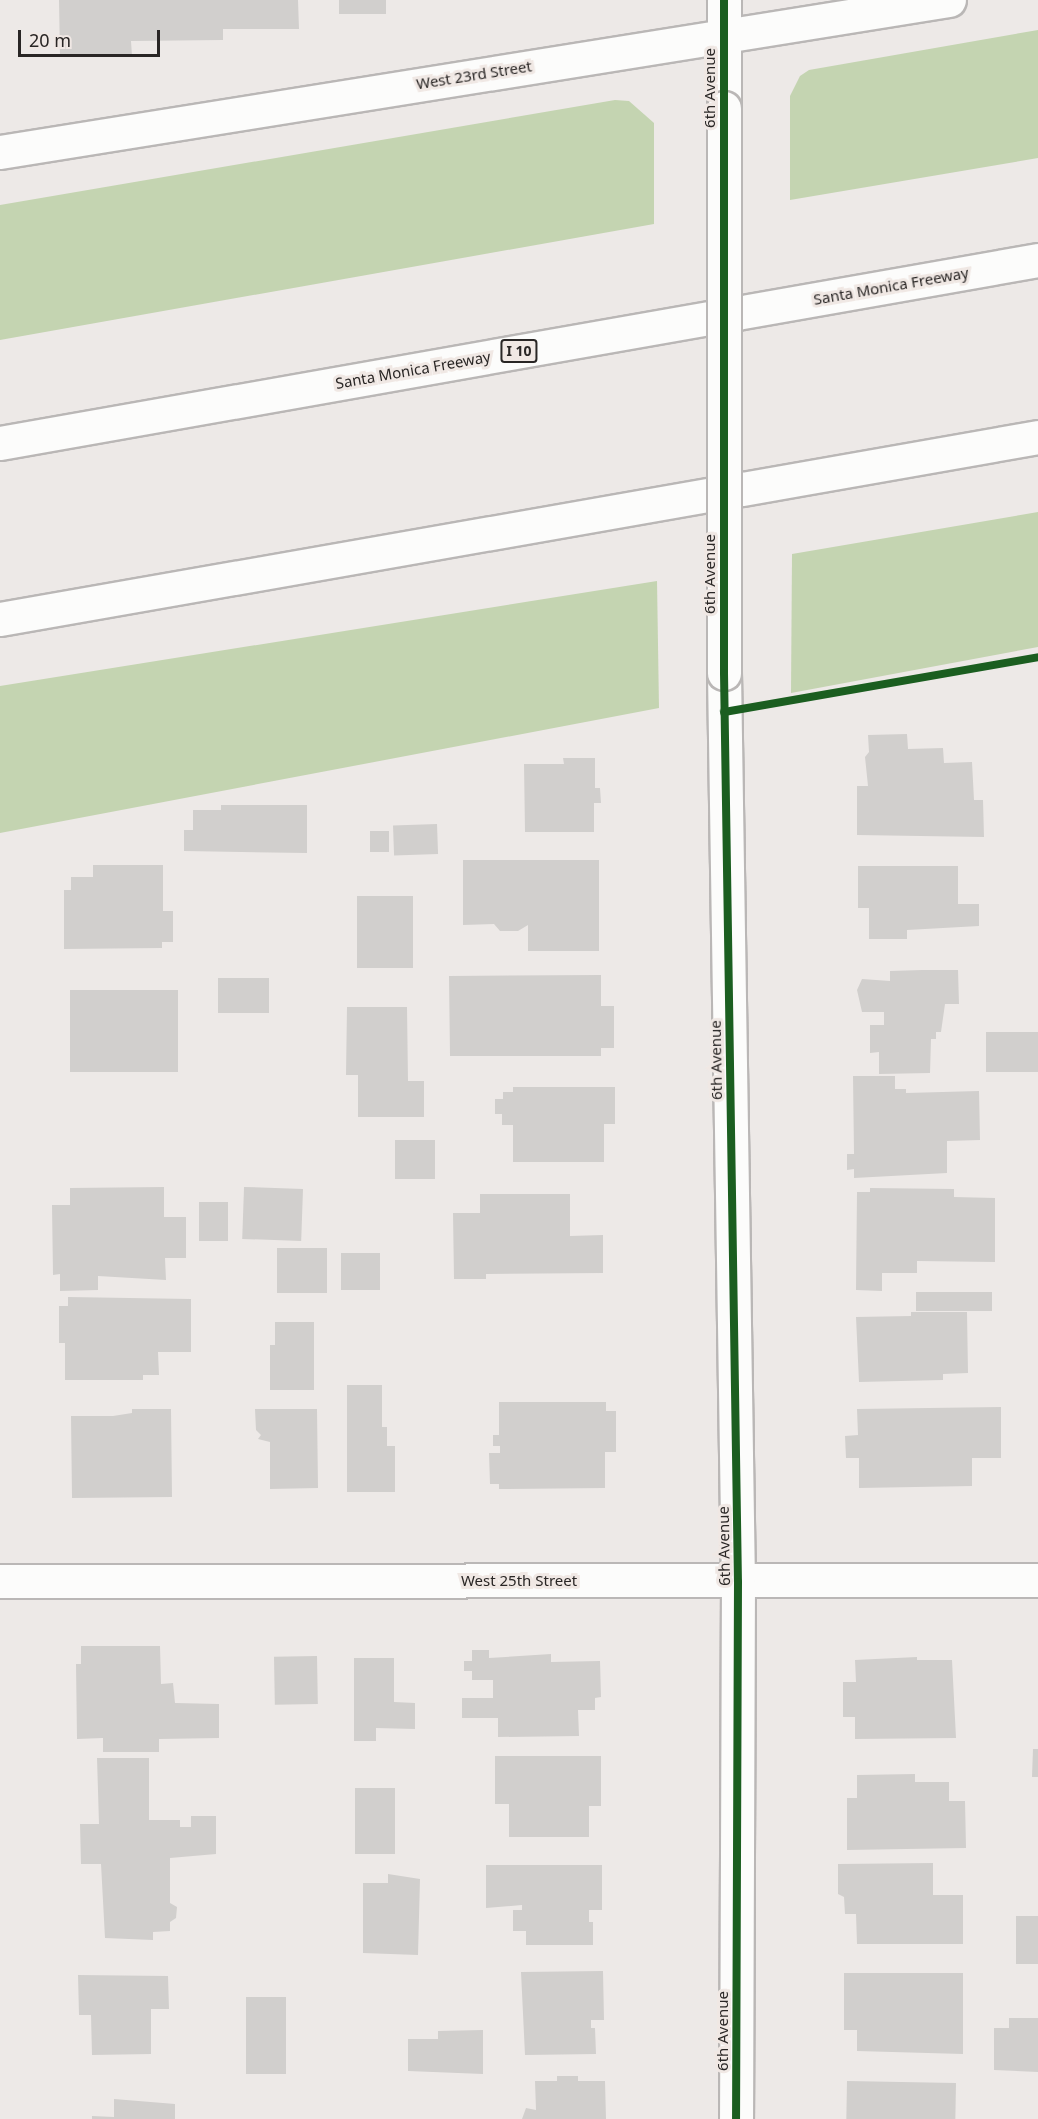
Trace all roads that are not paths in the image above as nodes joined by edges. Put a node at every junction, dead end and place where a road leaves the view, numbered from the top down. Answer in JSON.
{"nodes":[{"id":1,"x":724,"y":0,"type":"edge"},
{"id":2,"x":949,"y":0,"type":"edge"},
{"id":3,"x":724,"y":34,"type":"junction"},
{"id":4,"x":0,"y":152,"type":"edge"},
{"id":5,"x":1038,"y":260,"type":"edge"},
{"id":6,"x":1038,"y":437,"type":"edge"},
{"id":7,"x":0,"y":443,"type":"edge"},
{"id":8,"x":0,"y":619,"type":"edge"},
{"id":9,"x":1038,"y":1580,"type":"edge"},
{"id":10,"x":0,"y":1581,"type":"edge"},
{"id":11,"x":738,"y":1582,"type":"junction"},
{"id":12,"x":736,"y":2119,"type":"edge"}],
"edges":[{"from":1,"to":3,"type":"main road","name":"6th Avenue"},
{"from":2,"to":3,"type":"main road","name":"West 23rd Street"},
{"from":3,"to":4,"type":"main road","name":"West 23rd Street"},
{"from":3,"to":11,"type":"main road","name":"6th Avenue","bridge":true},
{"from":5,"to":7,"type":"main road","name":"Santa Monica Freeway","number":"I 10"},
{"from":6,"to":8,"type":"main road"},
{"from":9,"to":11,"type":"main road","name":"West 25th Street"},
{"from":10,"to":11,"type":"main road","name":"West 25th Street"},
{"from":11,"to":12,"type":"main road","name":"6th Avenue"}]}
